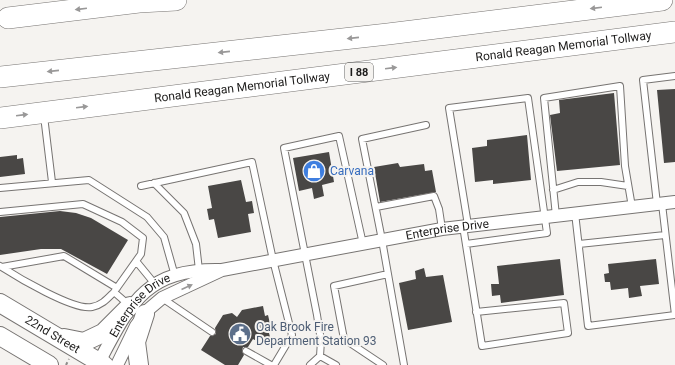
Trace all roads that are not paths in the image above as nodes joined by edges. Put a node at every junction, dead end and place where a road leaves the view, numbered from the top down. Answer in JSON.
{"nodes":[{"id":1,"x":176,"y":0,"type":"edge"},
{"id":2,"x":556,"y":0,"type":"edge"},
{"id":3,"x":662,"y":0,"type":"edge"},
{"id":4,"x":8,"y":18,"type":"dead end"},
{"id":5,"x":448,"y":27,"type":"junction"},
{"id":6,"x":675,"y":32,"type":"edge"},
{"id":7,"x":675,"y":76,"type":"edge"},
{"id":8,"x":0,"y":77,"type":"edge"},
{"id":9,"x":43,"y":112,"type":"junction"},
{"id":10,"x":0,"y":118,"type":"edge"},
{"id":11,"x":426,"y":125,"type":"dead end"},
{"id":12,"x":52,"y":182,"type":"junction"},
{"id":13,"x":154,"y":183,"type":"junction"},
{"id":14,"x":141,"y":186,"type":"dead end"},
{"id":15,"x":628,"y":186,"type":"junction"},
{"id":16,"x":0,"y":188,"type":"edge"},
{"id":17,"x":553,"y":190,"type":"junction"},
{"id":18,"x":675,"y":202,"type":"edge"},
{"id":19,"x":660,"y":204,"type":"junction"},
{"id":20,"x":376,"y":206,"type":"junction"},
{"id":21,"x":632,"y":207,"type":"junction"},
{"id":22,"x":0,"y":212,"type":"edge"},
{"id":23,"x":576,"y":214,"type":"junction"},
{"id":24,"x":550,"y":216,"type":"junction"},
{"id":25,"x":466,"y":226,"type":"junction"},
{"id":26,"x":442,"y":229,"type":"junction"},
{"id":27,"x":665,"y":235,"type":"junction"},
{"id":28,"x":382,"y":240,"type":"junction"},
{"id":29,"x":363,"y":244,"type":"junction"},
{"id":30,"x":466,"y":244,"type":"junction"},
{"id":31,"x":579,"y":244,"type":"junction"},
{"id":32,"x":306,"y":254,"type":"junction"},
{"id":33,"x":273,"y":260,"type":"junction"},
{"id":34,"x":136,"y":261,"type":"junction"},
{"id":35,"x":1,"y":267,"type":"edge"},
{"id":36,"x":199,"y":270,"type":"junction"},
{"id":37,"x":222,"y":270,"type":"junction"},
{"id":38,"x":388,"y":274,"type":"junction"},
{"id":39,"x":175,"y":276,"type":"junction"},
{"id":40,"x":154,"y":283,"type":"junction"},
{"id":41,"x":116,"y":290,"type":"junction"},
{"id":42,"x":162,"y":298,"type":"junction"},
{"id":43,"x":0,"y":303,"type":"edge"},
{"id":44,"x":138,"y":310,"type":"junction"},
{"id":45,"x":476,"y":312,"type":"junction"},
{"id":46,"x":212,"y":332,"type":"dead end"},
{"id":47,"x":54,"y":335,"type":"junction"},
{"id":48,"x":0,"y":336,"type":"edge"},
{"id":49,"x":17,"y":346,"type":"junction"},
{"id":50,"x":246,"y":351,"type":"dead end"},
{"id":51,"x":320,"y":356,"type":"junction"},
{"id":52,"x":102,"y":363,"type":"edge"},
{"id":53,"x":33,"y":365,"type":"edge"},
{"id":54,"x":49,"y":365,"type":"edge"},
{"id":55,"x":117,"y":365,"type":"edge"},
{"id":56,"x":139,"y":365,"type":"edge"},
{"id":57,"x":271,"y":365,"type":"edge"},
{"id":58,"x":274,"y":365,"type":"edge"},
{"id":59,"x":310,"y":365,"type":"edge"},
{"id":60,"x":336,"y":365,"type":"edge"},
{"id":61,"x":383,"y":365,"type":"edge"},
{"id":62,"x":404,"y":365,"type":"edge"}],
"edges":[{"from":1,"to":4,"type":"highway","one_way":true},
{"from":2,"to":5,"type":"highway"},
{"from":3,"to":5,"type":"highway","one_way":true},
{"from":5,"to":8,"type":"highway","one_way":true},
{"from":9,"to":6,"type":"highway","name":"Ronald Reagan Memorial Tollway","number":"I 88","one_way":true},
{"from":7,"to":19,"type":"lane"},
{"from":10,"to":9,"type":"highway","name":"Ronald Reagan Memorial Tollway","number":"I 88","one_way":true},
{"from":9,"to":12,"type":"lane"},
{"from":11,"to":20,"type":"lane"},
{"from":12,"to":16,"type":"lane"},
{"from":12,"to":39,"type":"lane"},
{"from":13,"to":14,"type":"lane"},
{"from":13,"to":33,"type":"lane"},
{"from":13,"to":36,"type":"lane"},
{"from":15,"to":17,"type":"lane"},
{"from":15,"to":17,"type":"lane"},
{"from":15,"to":21,"type":"lane"},
{"from":17,"to":24,"type":"lane"},
{"from":18,"to":19,"type":"street","name":"Enterprise Drive"},
{"from":19,"to":21,"type":"street","name":"Enterprise Drive"},
{"from":19,"to":27,"type":"lane"},
{"from":20,"to":26,"type":"lane"},
{"from":20,"to":28,"type":"lane"},
{"from":21,"to":23,"type":"street","name":"Enterprise Drive"},
{"from":22,"to":34,"type":"lane"},
{"from":23,"to":24,"type":"street","name":"Enterprise Drive"},
{"from":23,"to":31,"type":"lane"},
{"from":24,"to":25,"type":"street","name":"Enterprise Drive"},
{"from":24,"to":25,"type":"lane"},
{"from":24,"to":30,"type":"lane"},
{"from":25,"to":26,"type":"street","name":"Enterprise Drive"},
{"from":25,"to":30,"type":"lane"},
{"from":26,"to":28,"type":"street","name":"Enterprise Drive"},
{"from":27,"to":31,"type":"lane"},
{"from":27,"to":31,"type":"lane"},
{"from":28,"to":29,"type":"street","name":"Enterprise Drive"},
{"from":28,"to":38,"type":"lane"},
{"from":29,"to":32,"type":"street","name":"Enterprise Drive"},
{"from":29,"to":32,"type":"lane"},
{"from":30,"to":45,"type":"lane"},
{"from":32,"to":33,"type":"street","name":"Enterprise Drive"},
{"from":32,"to":51,"type":"lane"},
{"from":33,"to":37,"type":"street","name":"Enterprise Drive"},
{"from":33,"to":58,"type":"lane"},
{"from":34,"to":40,"type":"lane"},
{"from":34,"to":41,"type":"lane"},
{"from":35,"to":41,"type":"lane"},
{"from":35,"to":41,"type":"lane"},
{"from":36,"to":37,"type":"street","name":"Enterprise Drive"},
{"from":36,"to":39,"type":"street","name":"Enterprise Drive"},
{"from":42,"to":37,"type":"street","name":"Enterprise Drive","one_way":true},
{"from":38,"to":61,"type":"lane"},
{"from":38,"to":62,"type":"lane"},
{"from":39,"to":40,"type":"street","name":"Enterprise Drive"},
{"from":40,"to":44,"type":"street","name":"Enterprise Drive"},
{"from":41,"to":44,"type":"lane"},
{"from":42,"to":44,"type":"street","name":"Enterprise Drive"},
{"from":42,"to":46,"type":"lane"},
{"from":43,"to":47,"type":"main road","name":"22nd Street"},
{"from":44,"to":47,"type":"main road"},
{"from":44,"to":52,"type":"street","name":"Enterprise Drive"},
{"from":44,"to":55,"type":"street","name":"Enterprise Drive"},
{"from":44,"to":56,"type":"main road"},
{"from":45,"to":45,"type":"lane"},
{"from":47,"to":52,"type":"main road","name":"22nd Street"},
{"from":48,"to":49,"type":"main road"},
{"from":49,"to":53,"type":"main road"},
{"from":49,"to":54,"type":"main road"},
{"from":50,"to":57,"type":"lane"},
{"from":51,"to":59,"type":"lane"},
{"from":51,"to":60,"type":"lane"}]}
